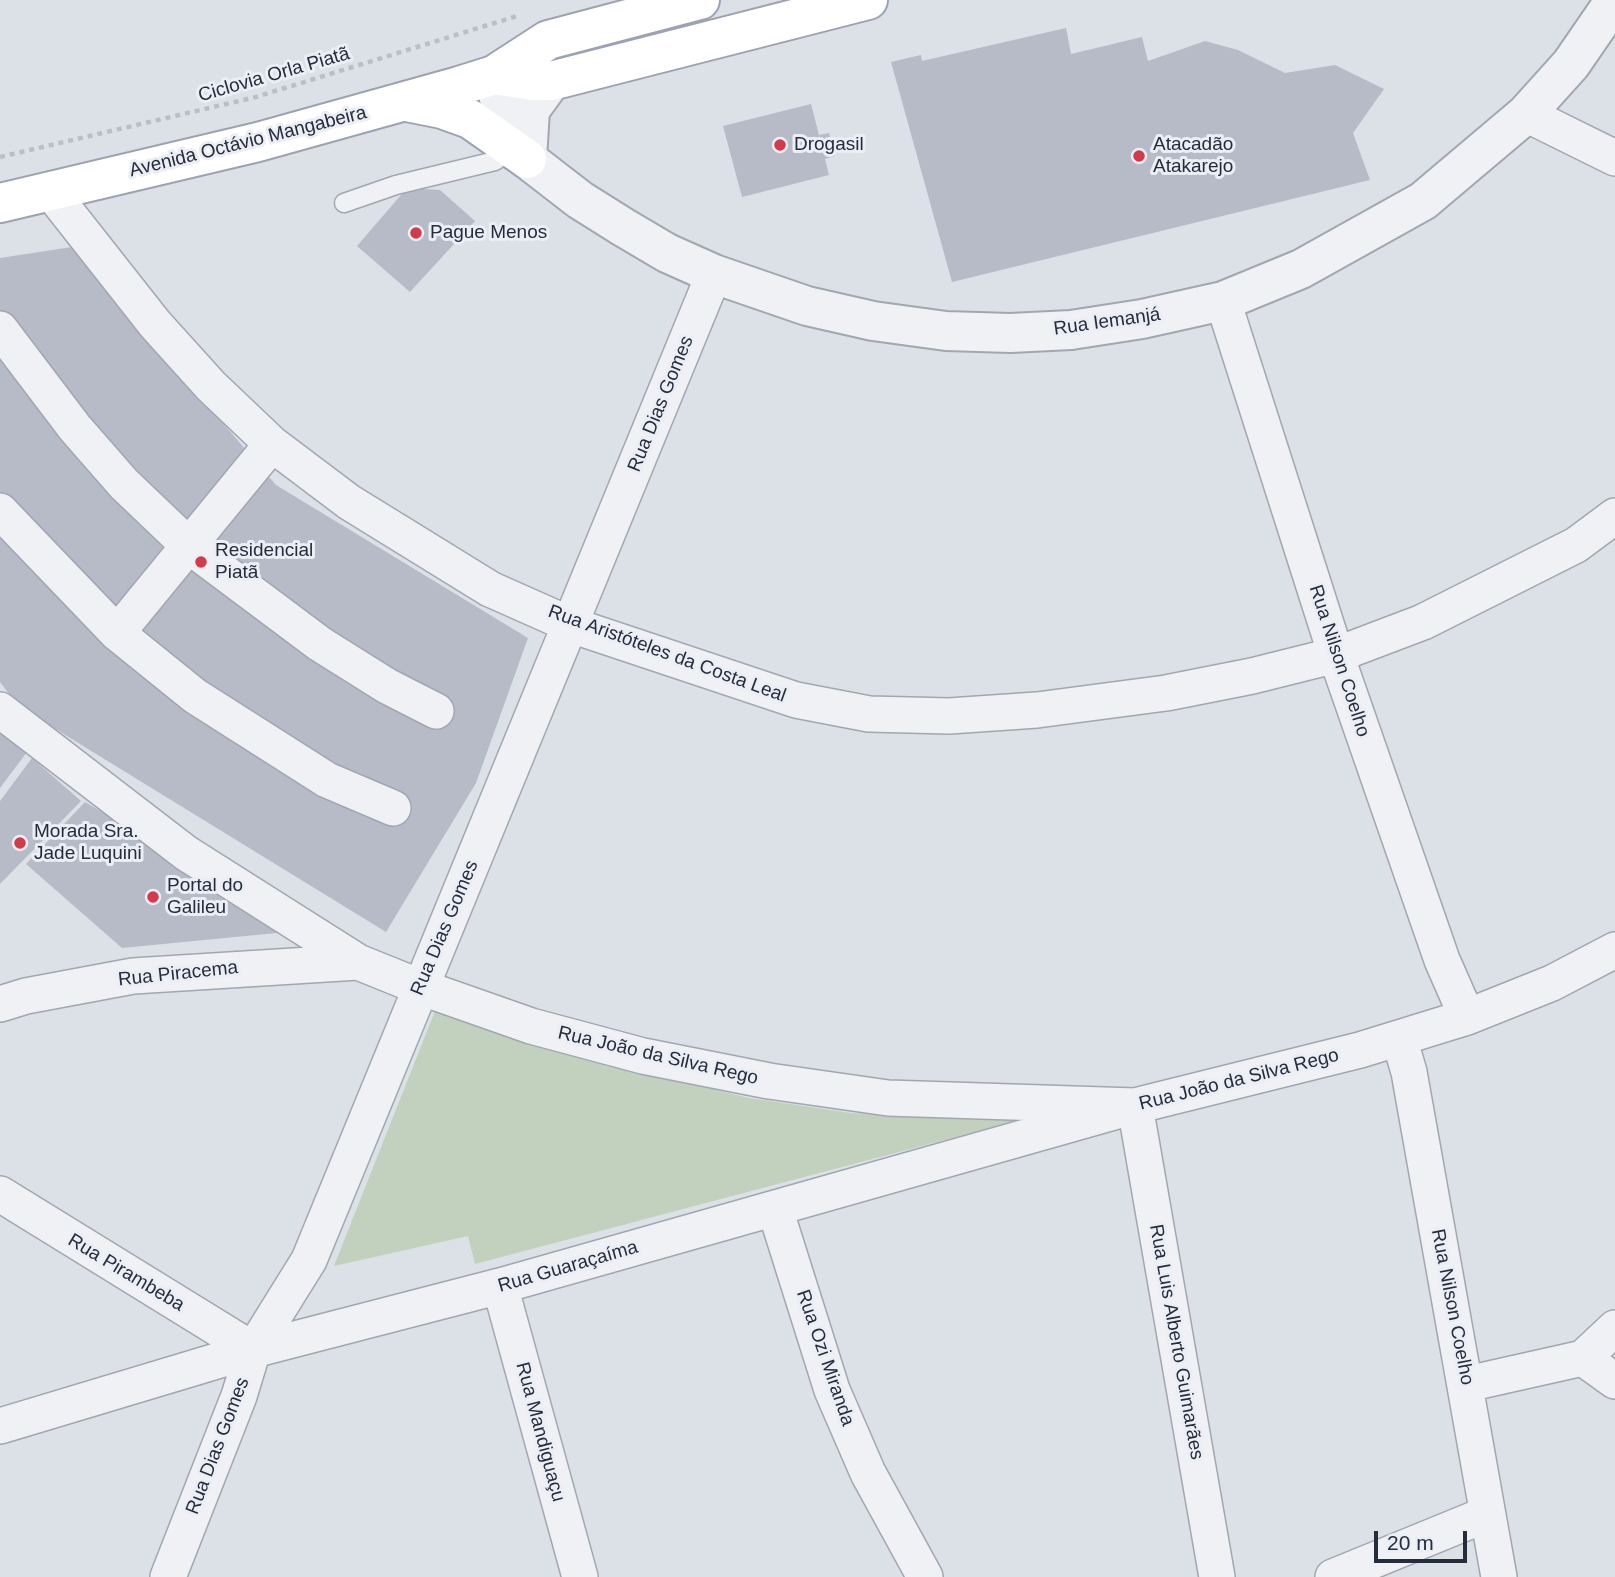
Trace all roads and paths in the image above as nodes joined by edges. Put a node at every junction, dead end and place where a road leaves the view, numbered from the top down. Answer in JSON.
{"nodes":[{"id":1,"x":700,"y":0,"type":"edge"},
{"id":2,"x":868,"y":0,"type":"edge"},
{"id":3,"x":1615,"y":0,"type":"edge"},
{"id":4,"x":526,"y":13,"type":"dead end"},
{"id":5,"x":494,"y":75,"type":"junction"},
{"id":6,"x":551,"y":81,"type":"junction"},
{"id":7,"x":405,"y":101,"type":"junction"},
{"id":8,"x":1526,"y":114,"type":"junction"},
{"id":9,"x":520,"y":154,"type":"junction"},
{"id":10,"x":0,"y":157,"type":"edge"},
{"id":11,"x":1615,"y":158,"type":"edge"},
{"id":12,"x":51,"y":192,"type":"junction"},
{"id":13,"x":344,"y":202,"type":"dead end"},
{"id":14,"x":0,"y":203,"type":"edge"},
{"id":15,"x":715,"y":274,"type":"junction"},
{"id":16,"x":1223,"y":301,"type":"junction"},
{"id":17,"x":0,"y":329,"type":"edge"},
{"id":18,"x":272,"y":444,"type":"junction"},
{"id":19,"x":0,"y":511,"type":"edge"},
{"id":20,"x":1615,"y":516,"type":"edge"},
{"id":21,"x":189,"y":546,"type":"junction"},
{"id":22,"x":572,"y":625,"type":"junction"},
{"id":23,"x":117,"y":633,"type":"junction"},
{"id":24,"x":1336,"y":655,"type":"junction"},
{"id":25,"x":0,"y":710,"type":"edge"},
{"id":26,"x":436,"y":710,"type":"dead end"},
{"id":27,"x":393,"y":808,"type":"dead end"},
{"id":28,"x":1615,"y":950,"type":"edge"},
{"id":29,"x":358,"y":962,"type":"junction"},
{"id":30,"x":420,"y":987,"type":"junction"},
{"id":31,"x":0,"y":1004,"type":"edge"},
{"id":32,"x":1467,"y":1017,"type":"junction"},
{"id":33,"x":1399,"y":1038,"type":"junction"},
{"id":34,"x":1135,"y":1106,"type":"junction"},
{"id":35,"x":0,"y":1194,"type":"edge"},
{"id":36,"x":775,"y":1209,"type":"junction"},
{"id":37,"x":500,"y":1286,"type":"junction"},
{"id":38,"x":1615,"y":1328,"type":"edge"},
{"id":39,"x":253,"y":1350,"type":"junction"},
{"id":40,"x":1583,"y":1358,"type":"junction"},
{"id":41,"x":1615,"y":1381,"type":"edge"},
{"id":42,"x":1467,"y":1384,"type":"junction"},
{"id":43,"x":0,"y":1426,"type":"edge"},
{"id":44,"x":1487,"y":1514,"type":"junction"},
{"id":45,"x":168,"y":1577,"type":"edge"},
{"id":46,"x":580,"y":1577,"type":"edge"},
{"id":47,"x":925,"y":1577,"type":"edge"},
{"id":48,"x":1217,"y":1577,"type":"edge"},
{"id":49,"x":1333,"y":1577,"type":"edge"},
{"id":50,"x":1499,"y":1577,"type":"edge"}],
"edges":[{"from":1,"to":5,"type":"main road","name":"Avenida Octávio Mangabeira"},
{"from":2,"to":6,"type":"main road","name":"Avenida Octávio Mangabeira"},
{"from":3,"to":8,"type":"street","name":"Rua Iemanjá"},
{"from":4,"to":10,"type":"path","name":"Ciclovia Orla Piatã"},
{"from":5,"to":6,"type":"main road","name":"Avenida Octávio Mangabeira"},
{"from":5,"to":7,"type":"main road","name":"Avenida Octávio Mangabeira"},
{"from":5,"to":9,"type":"street","name":"Rua Iemanjá"},
{"from":6,"to":9,"type":"street"},
{"from":7,"to":9,"type":"main road"},
{"from":7,"to":12,"type":"main road","name":"Avenida Octávio Mangabeira"},
{"from":8,"to":11,"type":"street"},
{"from":8,"to":16,"type":"street","name":"Rua Iemanjá"},
{"from":9,"to":13,"type":"lane"},
{"from":9,"to":15,"type":"street","name":"Rua Iemanjá"},
{"from":12,"to":14,"type":"main road","name":"Avenida Octávio Mangabeira"},
{"from":12,"to":18,"type":"street","name":"Rua Aristóteles da Costa Leal"},
{"from":15,"to":16,"type":"street","name":"Rua Iemanjá"},
{"from":15,"to":22,"type":"street","name":"Rua Dias Gomes"},
{"from":16,"to":24,"type":"street","name":"Rua Nilson Coelho"},
{"from":17,"to":21,"type":"street"},
{"from":18,"to":21,"type":"street"},
{"from":18,"to":22,"type":"street","name":"Rua Aristóteles da Costa Leal"},
{"from":19,"to":23,"type":"street"},
{"from":20,"to":24,"type":"street","name":"Rua Aristóteles da Costa Leal"},
{"from":21,"to":23,"type":"street"},
{"from":21,"to":26,"type":"street"},
{"from":22,"to":24,"type":"street","name":"Rua Aristóteles da Costa Leal"},
{"from":22,"to":30,"type":"street","name":"Rua Dias Gomes"},
{"from":23,"to":27,"type":"street"},
{"from":24,"to":32,"type":"street","name":"Rua Nilson Coelho"},
{"from":25,"to":29,"type":"street","name":"Rua João da Silva Rego"},
{"from":28,"to":32,"type":"street","name":"Rua João da Silva Rego"},
{"from":29,"to":30,"type":"street","name":"Rua João da Silva Rego"},
{"from":29,"to":31,"type":"street","name":"Rua Piracema"},
{"from":30,"to":34,"type":"street","name":"Rua João da Silva Rego"},
{"from":30,"to":39,"type":"street","name":"Rua Dias Gomes"},
{"from":32,"to":33,"type":"street","name":"Rua João da Silva Rego"},
{"from":33,"to":34,"type":"street","name":"Rua João da Silva Rego"},
{"from":33,"to":42,"type":"street","name":"Rua Nilson Coelho"},
{"from":34,"to":36,"type":"street","name":"Rua Guaraçaíma"},
{"from":34,"to":48,"type":"street","name":"Rua Luis Alberto Guimarães"},
{"from":35,"to":39,"type":"street","name":"Rua Pirambeba"},
{"from":36,"to":37,"type":"street","name":"Rua Guaraçaíma"},
{"from":36,"to":47,"type":"street","name":"Rua Ozi Miranda"},
{"from":37,"to":39,"type":"street","name":"Rua Guaraçaíma"},
{"from":37,"to":46,"type":"street","name":"Rua Mandiguaçu"},
{"from":38,"to":40,"type":"street"},
{"from":39,"to":43,"type":"street","name":"Rua Guaraçaíma"},
{"from":39,"to":45,"type":"street","name":"Rua Dias Gomes"},
{"from":40,"to":41,"type":"street"},
{"from":40,"to":42,"type":"street"},
{"from":42,"to":44,"type":"street","name":"Rua Nilson Coelho"},
{"from":44,"to":49,"type":"street"},
{"from":44,"to":50,"type":"street","name":"Rua Nilson Coelho"}]}
